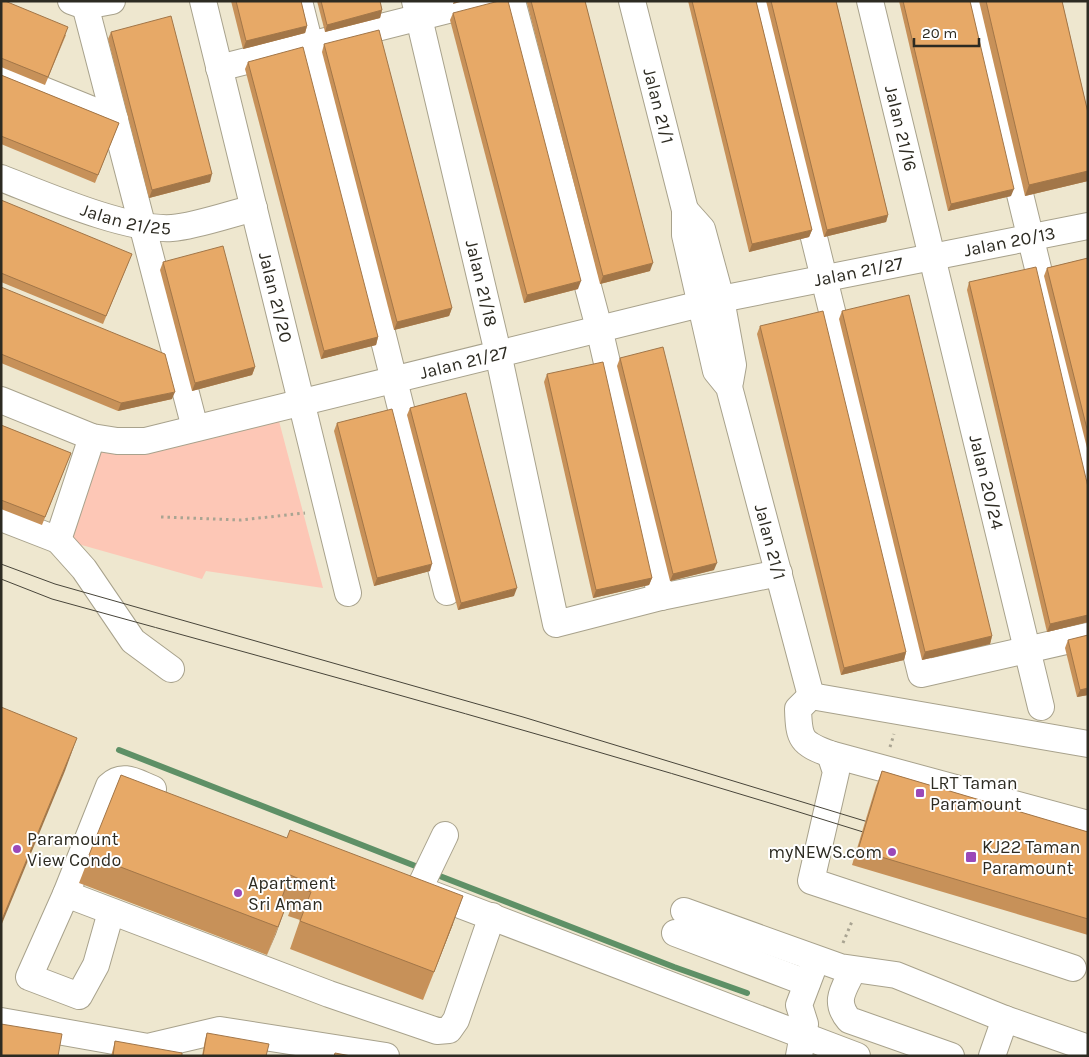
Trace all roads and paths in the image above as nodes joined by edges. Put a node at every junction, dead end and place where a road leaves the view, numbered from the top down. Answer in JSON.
{"nodes":[{"id":1,"x":112,"y":1,"type":"edge"},
{"id":2,"x":203,"y":1,"type":"edge"},
{"id":3,"x":299,"y":1,"type":"edge"},
{"id":4,"x":484,"y":1,"type":"edge"},
{"id":5,"x":512,"y":1,"type":"edge"},
{"id":6,"x":632,"y":1,"type":"edge"},
{"id":7,"x":756,"y":1,"type":"edge"},
{"id":8,"x":870,"y":1,"type":"edge"},
{"id":9,"x":973,"y":1,"type":"edge"},
{"id":10,"x":80,"y":3,"type":"edge"},
{"id":11,"x":418,"y":10,"type":"edge"},
{"id":12,"x":310,"y":44,"type":"junction"},
{"id":13,"x":219,"y":68,"type":"junction"},
{"id":14,"x":1,"y":73,"type":"edge"},
{"id":15,"x":115,"y":119,"type":"junction"},
{"id":16,"x":1,"y":178,"type":"edge"},
{"id":17,"x":254,"y":208,"type":"junction"},
{"id":18,"x":1088,"y":226,"type":"edge"},
{"id":19,"x":143,"y":227,"type":"junction"},
{"id":20,"x":1030,"y":238,"type":"junction"},
{"id":21,"x":932,"y":256,"type":"junction"},
{"id":22,"x":824,"y":278,"type":"junction"},
{"id":23,"x":711,"y":302,"type":"junction"},
{"id":24,"x":599,"y":328,"type":"junction"},
{"id":25,"x":151,"y":349,"type":"edge"},
{"id":26,"x":498,"y":353,"type":"junction"},
{"id":27,"x":178,"y":360,"type":"junction"},
{"id":28,"x":395,"y":379,"type":"junction"},
{"id":29,"x":1,"y":400,"type":"edge"},
{"id":30,"x":301,"y":402,"type":"junction"},
{"id":31,"x":196,"y":428,"type":"junction"},
{"id":32,"x":92,"y":437,"type":"junction"},
{"id":33,"x":1088,"y":474,"type":"edge"},
{"id":34,"x":328,"y":510,"type":"junction"},
{"id":35,"x":162,"y":517,"type":"dead end"},
{"id":36,"x":1,"y":518,"type":"edge"},
{"id":37,"x":58,"y":540,"type":"junction"},
{"id":38,"x":779,"y":573,"type":"junction"},
{"id":39,"x":447,"y":592,"type":"dead end"},
{"id":40,"x":348,"y":593,"type":"dead end"},
{"id":41,"x":661,"y":597,"type":"junction"},
{"id":42,"x":1088,"y":636,"type":"edge"},
{"id":43,"x":1027,"y":649,"type":"junction"},
{"id":44,"x":171,"y":669,"type":"dead end"},
{"id":45,"x":811,"y":696,"type":"junction"},
{"id":46,"x":1041,"y":707,"type":"dead end"},
{"id":47,"x":1088,"y":744,"type":"edge"},
{"id":48,"x":830,"y":754,"type":"junction"},
{"id":49,"x":180,"y":799,"type":"edge"},
{"id":50,"x":1088,"y":824,"type":"edge"},
{"id":51,"x":444,"y":834,"type":"dead end"},
{"id":52,"x":66,"y":894,"type":"junction"},
{"id":53,"x":862,"y":898,"type":"junction"},
{"id":54,"x":111,"y":912,"type":"junction"},
{"id":55,"x":492,"y":916,"type":"junction"},
{"id":56,"x":836,"y":965,"type":"junction"},
{"id":57,"x":1073,"y":968,"type":"dead end"},
{"id":58,"x":807,"y":983,"type":"junction"},
{"id":59,"x":1005,"y":1019,"type":"junction"},
{"id":60,"x":1,"y":1021,"type":"edge"},
{"id":61,"x":802,"y":1038,"type":"edge"},
{"id":62,"x":97,"y":1047,"type":"edge"},
{"id":63,"x":1088,"y":1048,"type":"edge"},
{"id":64,"x":294,"y":1049,"type":"edge"},
{"id":65,"x":386,"y":1056,"type":"edge"},
{"id":66,"x":857,"y":1056,"type":"edge"},
{"id":67,"x":951,"y":1056,"type":"edge"},
{"id":68,"x":992,"y":1056,"type":"edge"}],
"edges":[{"from":1,"to":10,"type":"street"},
{"from":2,"to":13,"type":"street","name":"Jalan 21/20"},
{"from":3,"to":12,"type":"street"},
{"from":4,"to":11,"type":"street"},
{"from":5,"to":24,"type":"street"},
{"from":6,"to":23,"type":"street","name":"Jalan 21/1"},
{"from":7,"to":22,"type":"street"},
{"from":8,"to":21,"type":"street","name":"Jalan 21/16"},
{"from":9,"to":20,"type":"street"},
{"from":10,"to":15,"type":"street"},
{"from":11,"to":12,"type":"street"},
{"from":11,"to":26,"type":"street","name":"Jalan 21/18"},
{"from":12,"to":13,"type":"street"},
{"from":12,"to":28,"type":"street"},
{"from":13,"to":17,"type":"street","name":"Jalan 21/20"},
{"from":14,"to":15,"type":"street"},
{"from":15,"to":19,"type":"street"},
{"from":16,"to":19,"type":"street","name":"Jalan 21/25"},
{"from":17,"to":19,"type":"street","name":"Jalan 21/25"},
{"from":17,"to":30,"type":"street","name":"Jalan 21/20"},
{"from":18,"to":20,"type":"street","name":"Jalan 20/13"},
{"from":19,"to":27,"type":"street"},
{"from":20,"to":21,"type":"street","name":"Jalan 20/13"},
{"from":20,"to":33,"type":"street"},
{"from":21,"to":22,"type":"street","name":"Jalan 21/27"},
{"from":21,"to":43,"type":"street","name":"Jalan 20/24"},
{"from":22,"to":23,"type":"street","name":"Jalan 21/27"},
{"from":22,"to":43,"type":"street"},
{"from":23,"to":24,"type":"street","name":"Jalan 21/27"},
{"from":23,"to":38,"type":"street","name":"Jalan 21/1"},
{"from":24,"to":26,"type":"street","name":"Jalan 21/27"},
{"from":24,"to":41,"type":"street"},
{"from":25,"to":27,"type":"street"},
{"from":26,"to":28,"type":"street","name":"Jalan 21/27"},
{"from":26,"to":41,"type":"street","name":"Jalan 21/18"},
{"from":27,"to":31,"type":"street"},
{"from":28,"to":30,"type":"street","name":"Jalan 21/27"},
{"from":28,"to":39,"type":"street"},
{"from":29,"to":32,"type":"street","name":"Jalan 21/27"},
{"from":30,"to":31,"type":"street","name":"Jalan 21/27"},
{"from":30,"to":34,"type":"street","name":"Jalan 21/20"},
{"from":31,"to":32,"type":"street","name":"Jalan 21/27"},
{"from":32,"to":37,"type":"street"},
{"from":34,"to":35,"type":"path"},
{"from":34,"to":40,"type":"street","name":"Jalan 21/20"},
{"from":36,"to":37,"type":"street"},
{"from":37,"to":44,"type":"street"},
{"from":38,"to":41,"type":"street"},
{"from":38,"to":45,"type":"street","name":"Jalan 21/1"},
{"from":42,"to":43,"type":"street"},
{"from":43,"to":46,"type":"street","name":"Jalan 20/24"},
{"from":45,"to":47,"type":"street"},
{"from":45,"to":48,"type":"street"},
{"from":48,"to":50,"type":"street"},
{"from":48,"to":53,"type":"street"},
{"from":49,"to":52,"type":"street"},
{"from":51,"to":55,"type":"street"},
{"from":52,"to":54,"type":"street"},
{"from":52,"to":54,"type":"street"},
{"from":53,"to":56,"type":"path"},
{"from":53,"to":57,"type":"street"},
{"from":54,"to":55,"type":"street"},
{"from":55,"to":61,"type":"street"},
{"from":56,"to":58,"type":"street"},
{"from":56,"to":58,"type":"street"},
{"from":56,"to":59,"type":"street"},
{"from":56,"to":61,"type":"street"},
{"from":56,"to":67,"type":"street"},
{"from":58,"to":61,"type":"street"},
{"from":59,"to":63,"type":"street"},
{"from":59,"to":68,"type":"street"},
{"from":60,"to":62,"type":"street"},
{"from":61,"to":66,"type":"street"},
{"from":62,"to":64,"type":"street"},
{"from":64,"to":65,"type":"street"}]}
